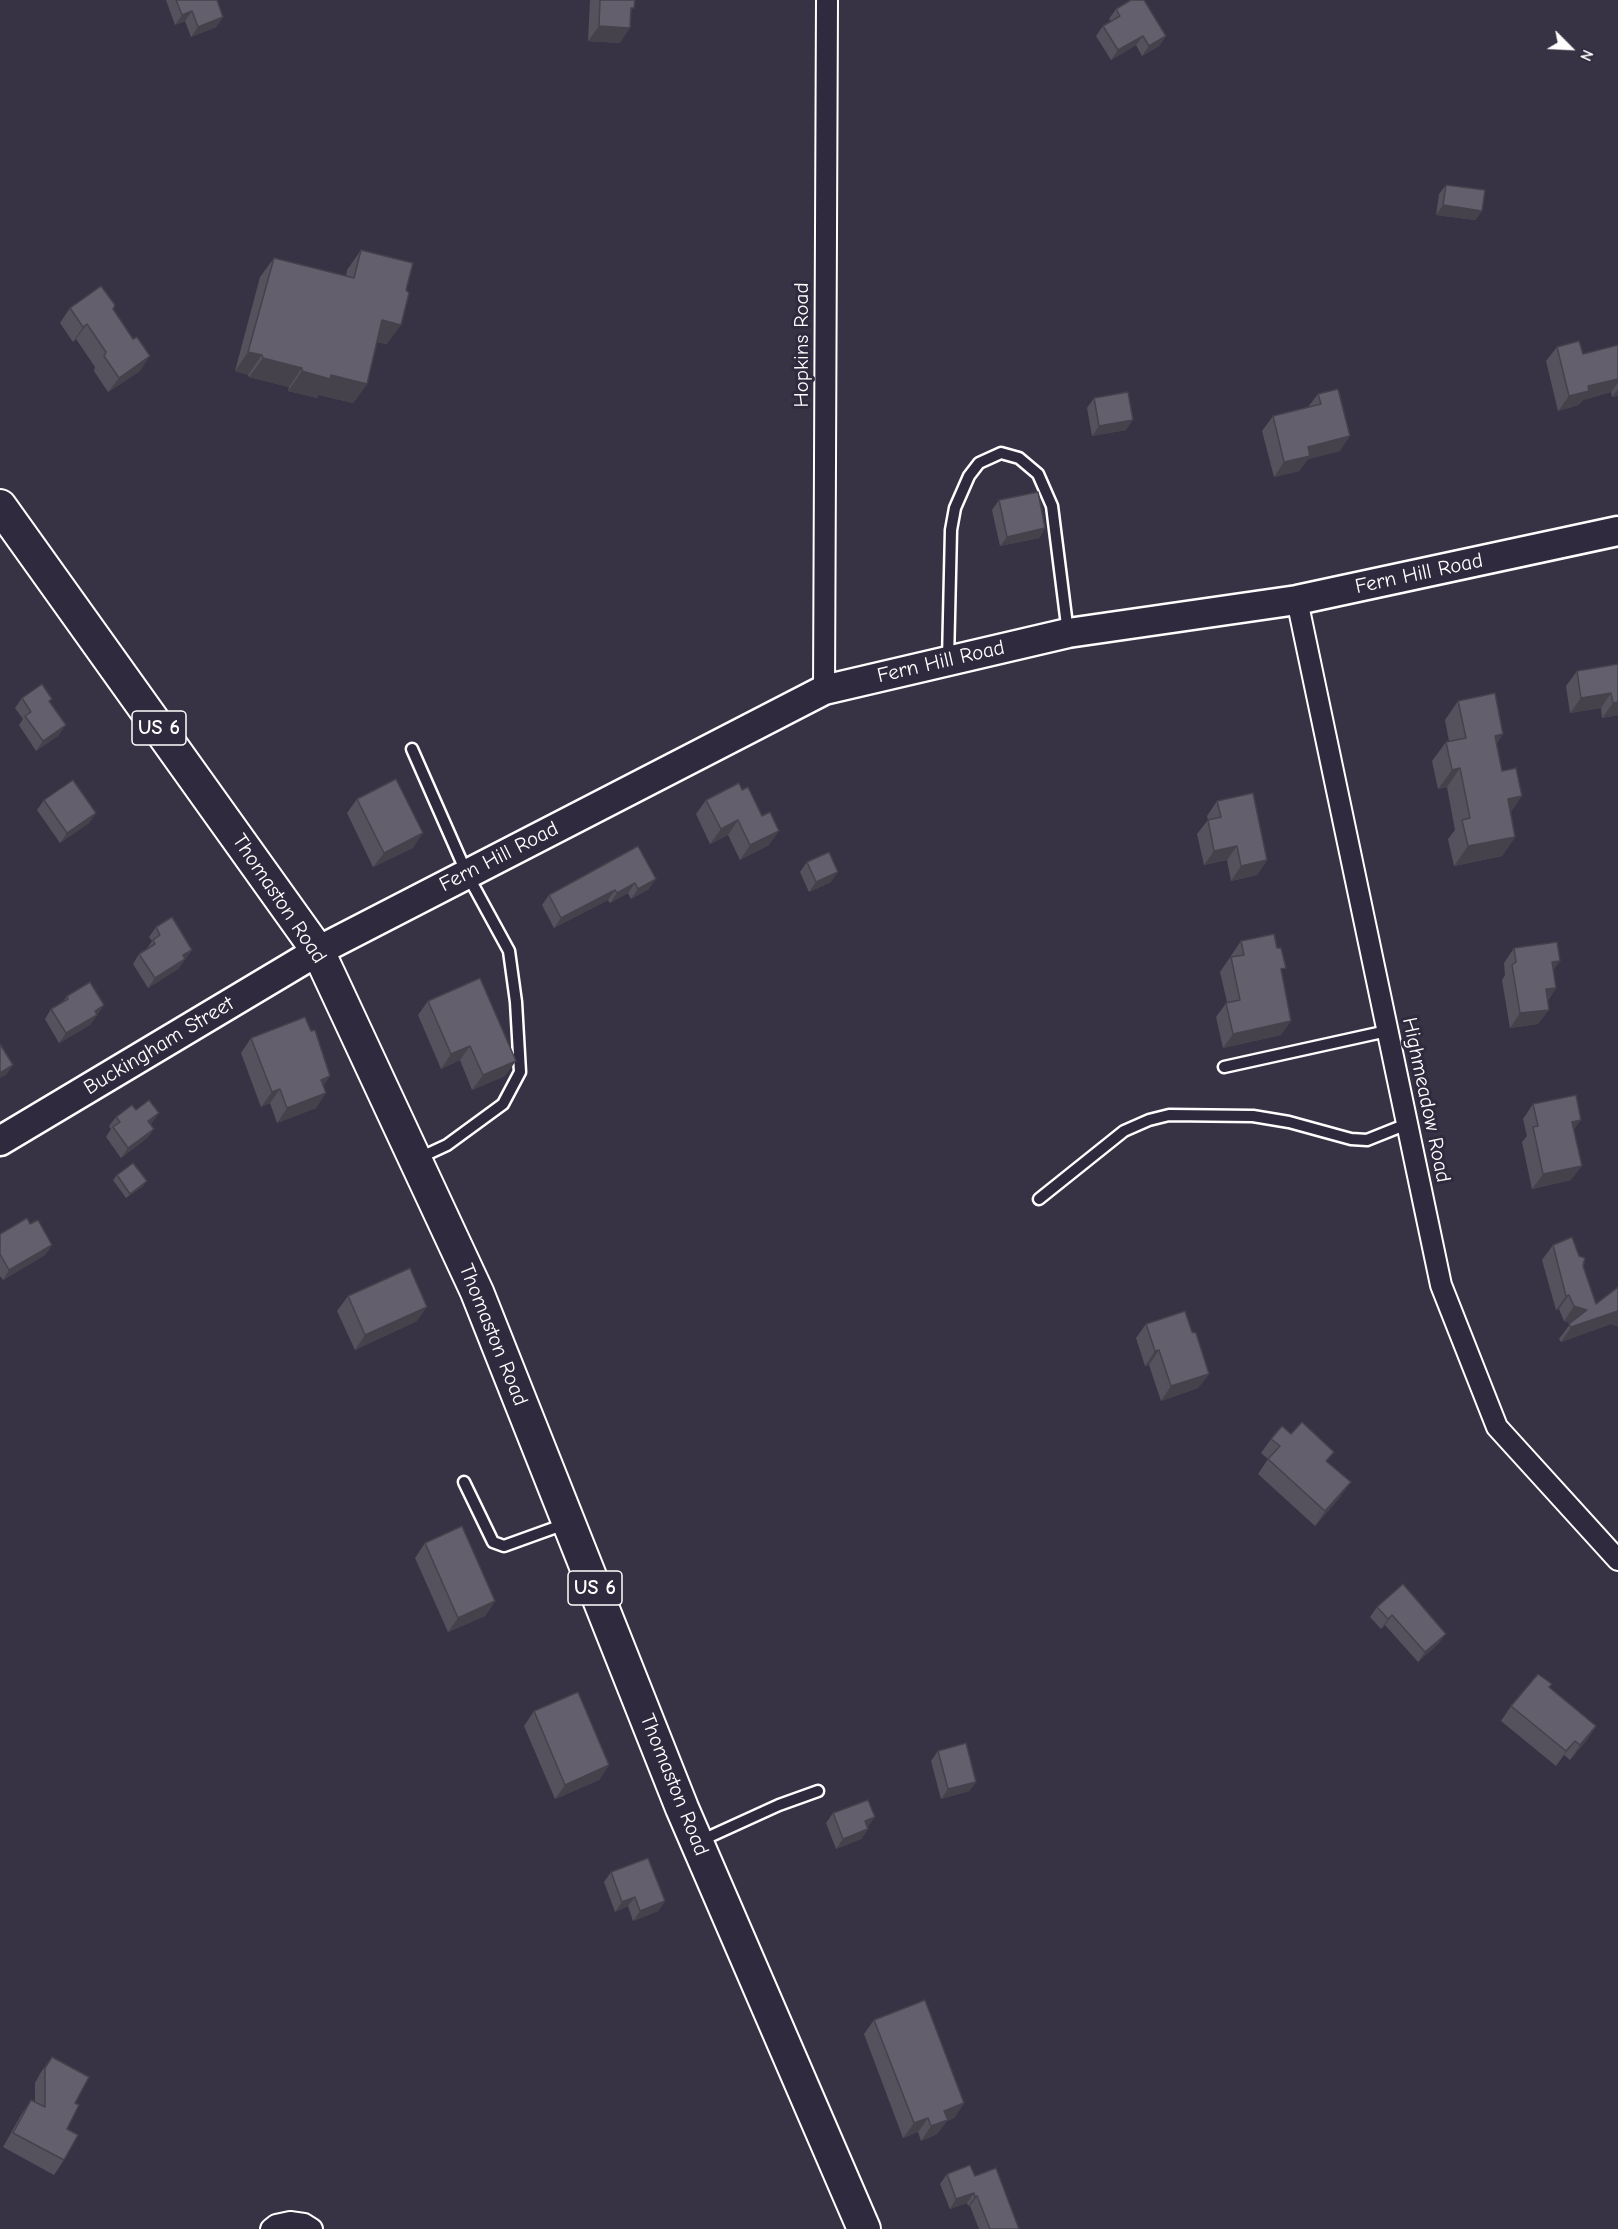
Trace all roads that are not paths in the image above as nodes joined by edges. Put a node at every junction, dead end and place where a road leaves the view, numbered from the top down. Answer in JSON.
{"nodes":[{"id":1,"x":827,"y":0,"type":"edge"},
{"id":2,"x":0,"y":506,"type":"edge"},
{"id":3,"x":1618,"y":531,"type":"edge"},
{"id":4,"x":1297,"y":600,"type":"junction"},
{"id":5,"x":1068,"y":633,"type":"junction"},
{"id":6,"x":948,"y":661,"type":"junction"},
{"id":7,"x":824,"y":690,"type":"junction"},
{"id":8,"x":412,"y":749,"type":"dead end"},
{"id":9,"x":467,"y":874,"type":"junction"},
{"id":10,"x":318,"y":951,"type":"junction"},
{"id":11,"x":1387,"y":1031,"type":"junction"},
{"id":12,"x":1224,"y":1067,"type":"dead end"},
{"id":13,"x":1407,"y":1124,"type":"junction"},
{"id":14,"x":0,"y":1141,"type":"edge"},
{"id":15,"x":415,"y":1159,"type":"junction"},
{"id":16,"x":1039,"y":1199,"type":"dead end"},
{"id":17,"x":464,"y":1482,"type":"dead end"},
{"id":18,"x":568,"y":1522,"type":"junction"},
{"id":19,"x":1618,"y":1560,"type":"edge"},
{"id":20,"x":818,"y":1791,"type":"dead end"},
{"id":21,"x":697,"y":1842,"type":"junction"},
{"id":22,"x":271,"y":2229,"type":"edge"},
{"id":23,"x":312,"y":2229,"type":"edge"},
{"id":24,"x":864,"y":2229,"type":"edge"}],
"edges":[{"from":1,"to":7,"type":"street","name":"Hopkins Road"},
{"from":2,"to":10,"type":"main road","name":"Thomaston Road","number":"US 6"},
{"from":3,"to":4,"type":"street","name":"Fern Hill Road"},
{"from":4,"to":5,"type":"street","name":"Fern Hill Road"},
{"from":4,"to":11,"type":"street","name":"Highmeadow Road"},
{"from":5,"to":6,"type":"street","name":"Fern Hill Road"},
{"from":5,"to":6,"type":"lane"},
{"from":6,"to":7,"type":"street","name":"Fern Hill Road"},
{"from":7,"to":9,"type":"street","name":"Fern Hill Road"},
{"from":8,"to":9,"type":"lane"},
{"from":9,"to":10,"type":"street","name":"Fern Hill Road"},
{"from":9,"to":15,"type":"lane"},
{"from":10,"to":14,"type":"street","name":"Buckingham Street"},
{"from":10,"to":15,"type":"main road","name":"Thomaston Road","number":"US 6"},
{"from":11,"to":12,"type":"lane"},
{"from":11,"to":13,"type":"street","name":"Highmeadow Road"},
{"from":13,"to":16,"type":"lane"},
{"from":13,"to":19,"type":"street","name":"Highmeadow Road"},
{"from":15,"to":18,"type":"main road","name":"Thomaston Road","number":"US 6"},
{"from":17,"to":18,"type":"lane"},
{"from":18,"to":21,"type":"main road","name":"Thomaston Road","number":"US 6"},
{"from":20,"to":21,"type":"lane"},
{"from":21,"to":24,"type":"main road","name":"Thomaston Road","number":"US 6"},
{"from":22,"to":23,"type":"street"}]}
